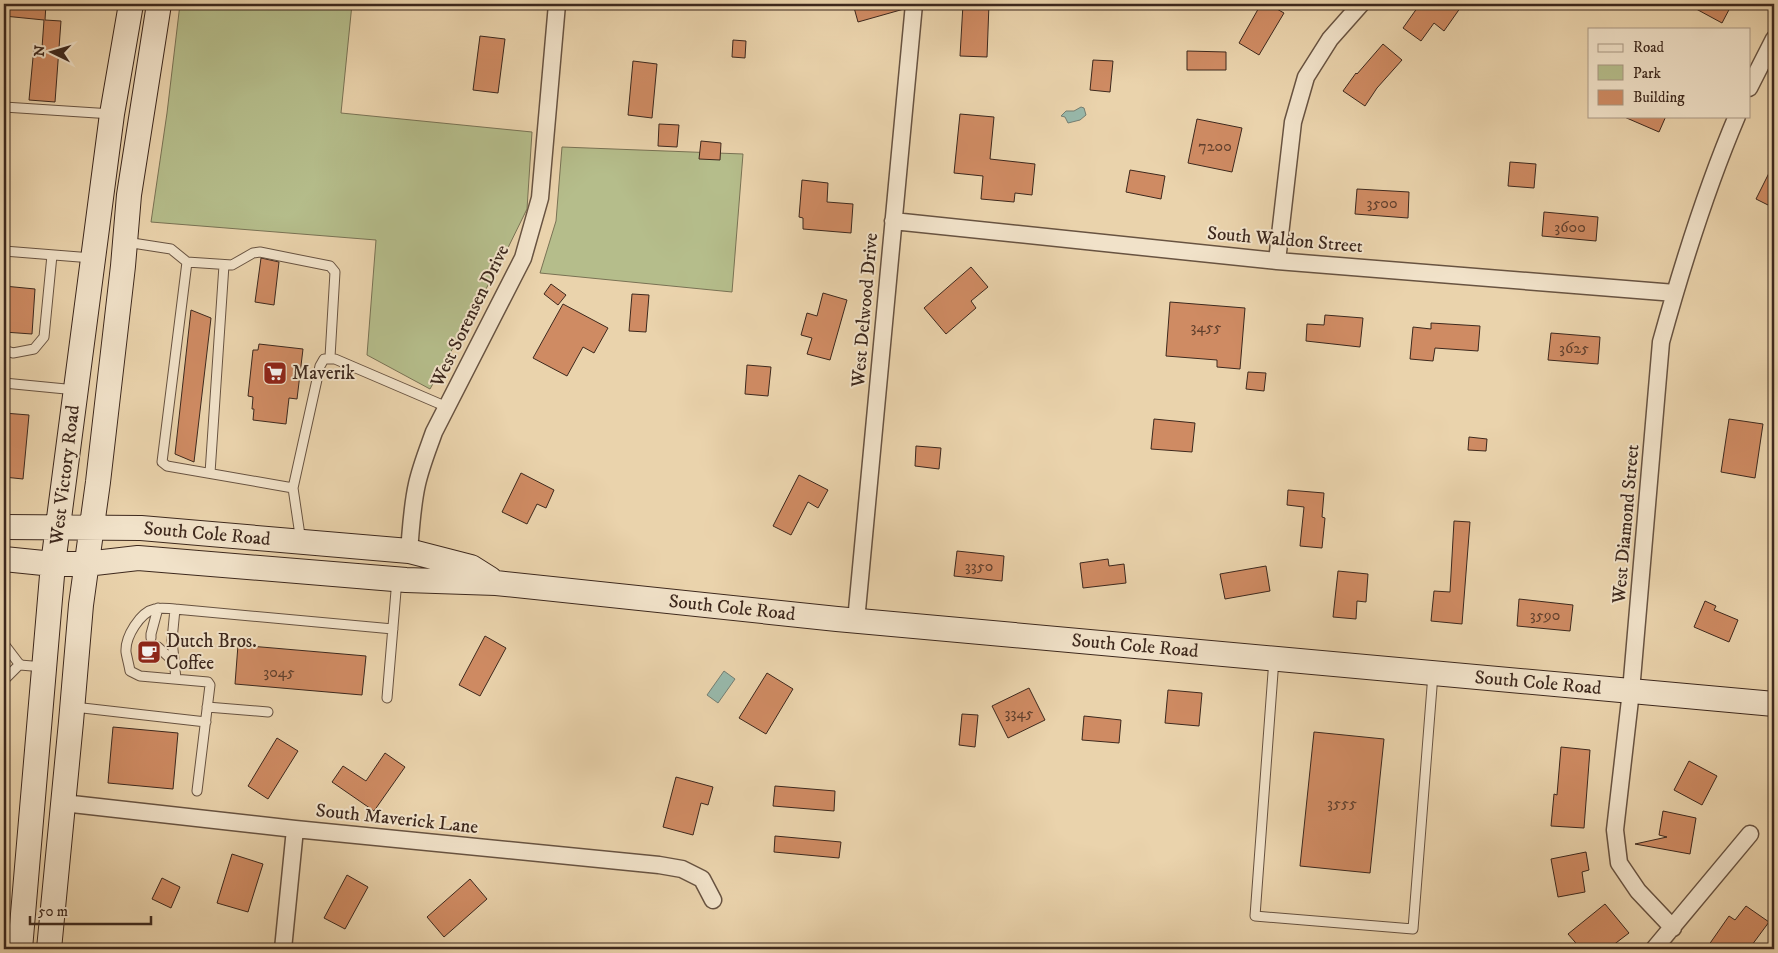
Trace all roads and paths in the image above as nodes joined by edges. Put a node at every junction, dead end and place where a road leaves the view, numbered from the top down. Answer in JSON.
{"nodes":[{"id":1,"x":131,"y":4,"type":"edge"},
{"id":2,"x":149,"y":4,"type":"edge"},
{"id":3,"x":159,"y":4,"type":"edge"},
{"id":4,"x":557,"y":4,"type":"edge"},
{"id":5,"x":914,"y":4,"type":"edge"},
{"id":6,"x":1361,"y":4,"type":"edge"},
{"id":7,"x":1774,"y":39,"type":"edge"},
{"id":8,"x":150,"y":55,"type":"junction"},
{"id":9,"x":1750,"y":86,"type":"edge"},
{"id":10,"x":4,"y":107,"type":"edge"},
{"id":11,"x":112,"y":114,"type":"junction"},
{"id":12,"x":1736,"y":118,"type":"edge"},
{"id":13,"x":893,"y":221,"type":"junction"},
{"id":14,"x":125,"y":242,"type":"junction"},
{"id":15,"x":4,"y":251,"type":"edge"},
{"id":16,"x":52,"y":255,"type":"junction"},
{"id":17,"x":92,"y":258,"type":"junction"},
{"id":18,"x":1277,"y":261,"type":"junction"},
{"id":19,"x":187,"y":262,"type":"junction"},
{"id":20,"x":224,"y":264,"type":"junction"},
{"id":21,"x":1675,"y":293,"type":"junction"},
{"id":22,"x":4,"y":350,"type":"edge"},
{"id":23,"x":330,"y":357,"type":"junction"},
{"id":24,"x":4,"y":384,"type":"edge"},
{"id":25,"x":76,"y":390,"type":"junction"},
{"id":26,"x":447,"y":407,"type":"junction"},
{"id":27,"x":210,"y":473,"type":"junction"},
{"id":28,"x":293,"y":488,"type":"junction"},
{"id":29,"x":4,"y":527,"type":"edge"},
{"id":30,"x":58,"y":528,"type":"junction"},
{"id":31,"x":92,"y":528,"type":"junction"},
{"id":32,"x":302,"y":542,"type":"junction"},
{"id":33,"x":409,"y":551,"type":"junction"},
{"id":34,"x":4,"y":559,"type":"edge"},
{"id":35,"x":53,"y":564,"type":"junction"},
{"id":36,"x":86,"y":564,"type":"junction"},
{"id":37,"x":351,"y":575,"type":"junction"},
{"id":38,"x":397,"y":579,"type":"junction"},
{"id":39,"x":496,"y":582,"type":"junction"},
{"id":40,"x":158,"y":608,"type":"junction"},
{"id":41,"x":175,"y":609,"type":"junction"},
{"id":42,"x":856,"y":621,"type":"junction"},
{"id":43,"x":393,"y":629,"type":"junction"},
{"id":44,"x":151,"y":638,"type":"dead end"},
{"id":45,"x":4,"y":644,"type":"edge"},
{"id":46,"x":158,"y":647,"type":"dead end"},
{"id":47,"x":1274,"y":659,"type":"junction"},
{"id":48,"x":174,"y":662,"type":"junction"},
{"id":49,"x":20,"y":664,"type":"junction"},
{"id":50,"x":44,"y":667,"type":"junction"},
{"id":51,"x":1433,"y":673,"type":"junction"},
{"id":52,"x":176,"y":679,"type":"junction"},
{"id":53,"x":4,"y":680,"type":"edge"},
{"id":54,"x":1631,"y":691,"type":"junction"},
{"id":55,"x":387,"y":698,"type":"dead end"},
{"id":56,"x":1774,"y":704,"type":"edge"},
{"id":57,"x":72,"y":706,"type":"junction"},
{"id":58,"x":207,"y":707,"type":"junction"},
{"id":59,"x":268,"y":712,"type":"dead end"},
{"id":60,"x":206,"y":722,"type":"junction"},
{"id":61,"x":197,"y":791,"type":"dead end"},
{"id":62,"x":63,"y":803,"type":"junction"},
{"id":63,"x":295,"y":829,"type":"junction"},
{"id":64,"x":1750,"y":834,"type":"dead end"},
{"id":65,"x":712,"y":900,"type":"dead end"},
{"id":66,"x":1672,"y":928,"type":"junction"},
{"id":67,"x":20,"y":949,"type":"edge"},
{"id":68,"x":49,"y":949,"type":"edge"},
{"id":69,"x":283,"y":949,"type":"edge"},
{"id":70,"x":1654,"y":949,"type":"edge"}],
"edges":[{"from":1,"to":11,"type":"main road","name":"West Victory Road"},
{"from":2,"to":8,"type":"main road","name":"West Victory Road"},
{"from":3,"to":8,"type":"main road","name":"West Victory Road"},
{"from":4,"to":26,"type":"street","name":"West Sorensen Drive"},
{"from":5,"to":13,"type":"street","name":"West Delwood Drive"},
{"from":6,"to":18,"type":"street"},
{"from":7,"to":9,"type":"street"},
{"from":8,"to":14,"type":"main road","name":"West Victory Road"},
{"from":10,"to":11,"type":"lane"},
{"from":11,"to":17,"type":"main road","name":"West Victory Road"},
{"from":12,"to":21,"type":"street","name":"West Diamond Street"},
{"from":13,"to":18,"type":"street","name":"South Waldon Street"},
{"from":13,"to":42,"type":"street","name":"West Delwood Drive"},
{"from":14,"to":19,"type":"lane"},
{"from":14,"to":31,"type":"main road","name":"West Victory Road"},
{"from":15,"to":16,"type":"lane"},
{"from":16,"to":17,"type":"lane"},
{"from":16,"to":22,"type":"lane"},
{"from":17,"to":25,"type":"main road","name":"West Victory Road"},
{"from":18,"to":21,"type":"street","name":"South Waldon Street"},
{"from":19,"to":20,"type":"lane"},
{"from":19,"to":27,"type":"lane"},
{"from":20,"to":23,"type":"lane"},
{"from":20,"to":27,"type":"lane"},
{"from":21,"to":54,"type":"street","name":"West Diamond Street"},
{"from":23,"to":26,"type":"lane"},
{"from":23,"to":28,"type":"lane"},
{"from":24,"to":25,"type":"lane"},
{"from":25,"to":30,"type":"main road","name":"West Victory Road"},
{"from":26,"to":33,"type":"street","name":"West Sorensen Drive"},
{"from":27,"to":28,"type":"lane"},
{"from":28,"to":32,"type":"lane"},
{"from":29,"to":30,"type":"main road","name":"South Cole Road"},
{"from":30,"to":31,"type":"main road","name":"South Cole Road"},
{"from":30,"to":35,"type":"main road","name":"West Victory Road"},
{"from":31,"to":32,"type":"main road","name":"South Cole Road"},
{"from":31,"to":36,"type":"main road","name":"West Victory Road"},
{"from":32,"to":33,"type":"main road","name":"South Cole Road"},
{"from":33,"to":37,"type":"main road","name":"South Cole Road"},
{"from":33,"to":39,"type":"main road","name":"South Cole Road"},
{"from":34,"to":35,"type":"main road","name":"South Cole Road"},
{"from":35,"to":36,"type":"main road","name":"South Cole Road"},
{"from":35,"to":50,"type":"main road","name":"West Victory Road"},
{"from":36,"to":37,"type":"main road","name":"South Cole Road"},
{"from":36,"to":57,"type":"main road","name":"West Victory Road"},
{"from":37,"to":38,"type":"main road","name":"South Cole Road"},
{"from":38,"to":39,"type":"main road","name":"South Cole Road"},
{"from":38,"to":43,"type":"lane"},
{"from":39,"to":42,"type":"main road","name":"South Cole Road"},
{"from":40,"to":41,"type":"lane"},
{"from":40,"to":44,"type":"lane"},
{"from":40,"to":52,"type":"lane"},
{"from":41,"to":43,"type":"lane"},
{"from":41,"to":48,"type":"lane"},
{"from":42,"to":47,"type":"main road","name":"South Cole Road"},
{"from":43,"to":55,"type":"lane"},
{"from":45,"to":49,"type":"lane"},
{"from":46,"to":48,"type":"lane"},
{"from":47,"to":51,"type":"main road","name":"South Cole Road"},
{"from":47,"to":51,"type":"lane"},
{"from":48,"to":52,"type":"lane"},
{"from":49,"to":50,"type":"lane"},
{"from":49,"to":53,"type":"lane"},
{"from":50,"to":67,"type":"main road","name":"West Victory Road"},
{"from":51,"to":54,"type":"main road","name":"South Cole Road"},
{"from":52,"to":58,"type":"lane"},
{"from":54,"to":56,"type":"main road","name":"South Cole Road"},
{"from":54,"to":66,"type":"street","name":"West Diamond Street"},
{"from":57,"to":60,"type":"lane"},
{"from":57,"to":62,"type":"main road","name":"West Victory Road"},
{"from":58,"to":59,"type":"lane"},
{"from":58,"to":60,"type":"lane"},
{"from":60,"to":61,"type":"lane"},
{"from":62,"to":63,"type":"street","name":"South Maverick Lane"},
{"from":62,"to":68,"type":"main road","name":"West Victory Road"},
{"from":63,"to":65,"type":"street","name":"South Maverick Lane"},
{"from":63,"to":69,"type":"street"},
{"from":64,"to":66,"type":"street"},
{"from":66,"to":70,"type":"street"}]}
